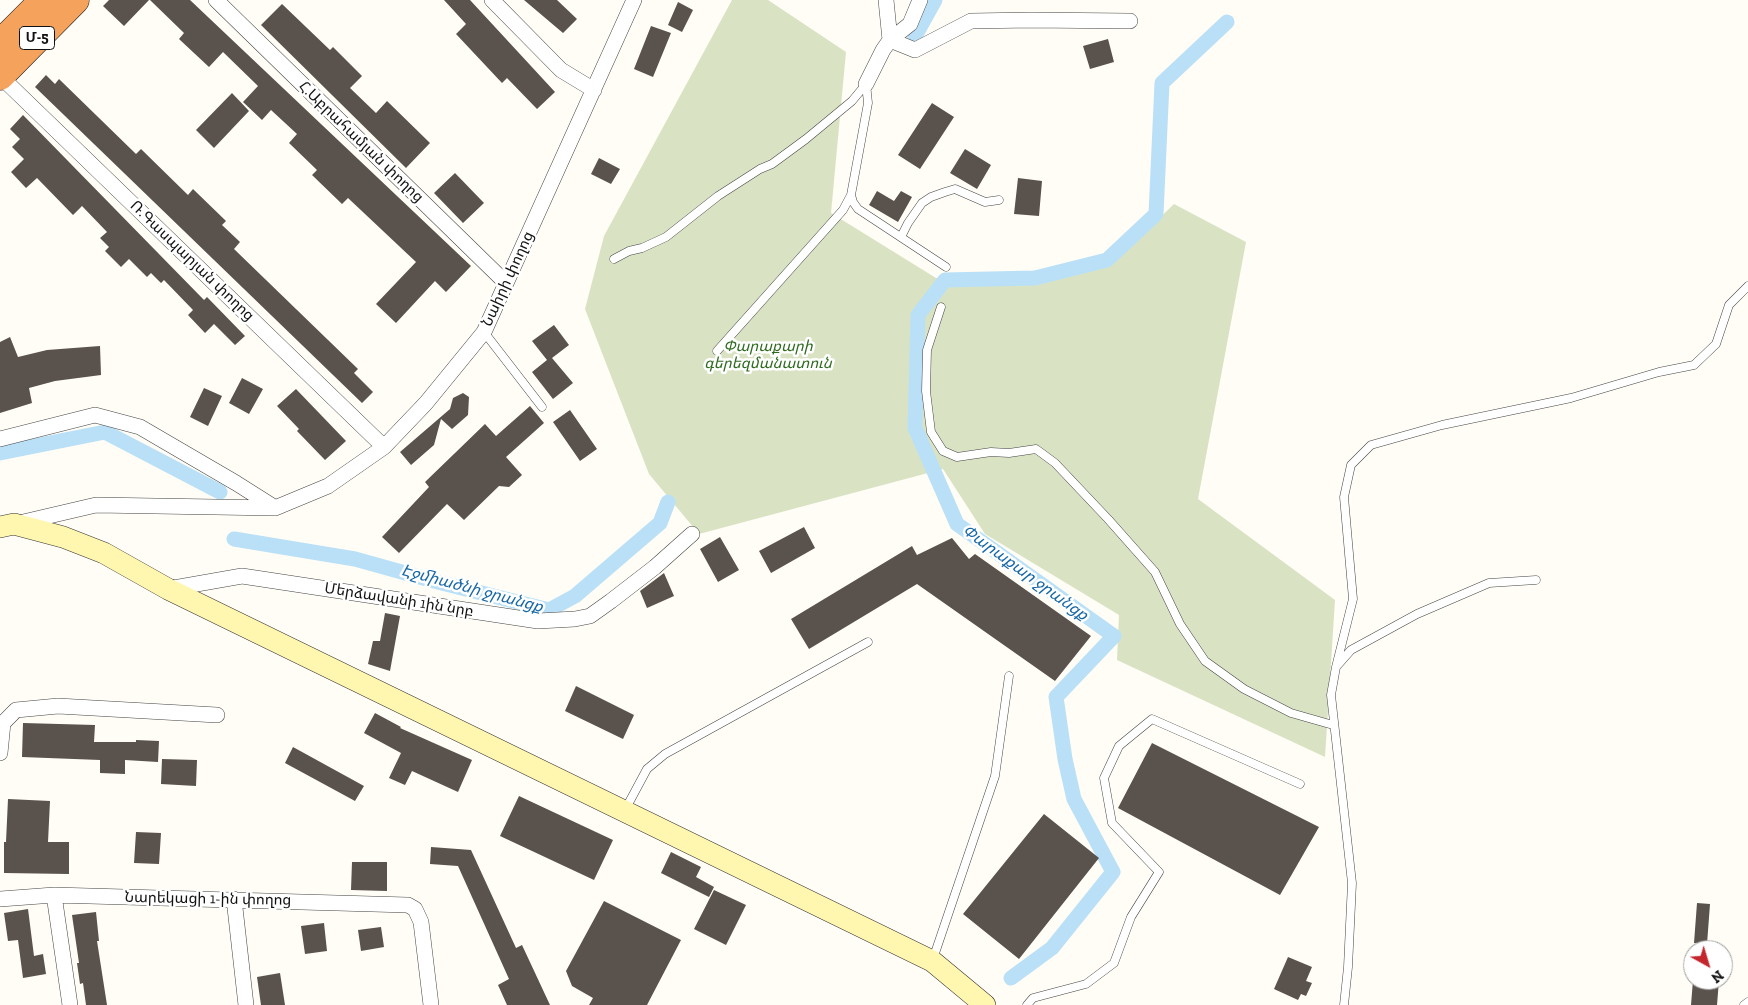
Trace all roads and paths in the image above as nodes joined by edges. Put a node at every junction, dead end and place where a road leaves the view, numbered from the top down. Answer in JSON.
{"nodes":[{"id":1,"x":44,"y":0,"type":"edge"},
{"id":2,"x":75,"y":0,"type":"edge"},
{"id":3,"x":216,"y":0,"type":"edge"},
{"id":4,"x":492,"y":0,"type":"edge"},
{"id":5,"x":634,"y":0,"type":"edge"},
{"id":6,"x":886,"y":0,"type":"edge"},
{"id":7,"x":920,"y":0,"type":"edge"},
{"id":8,"x":1130,"y":21,"type":"dead end"},
{"id":9,"x":890,"y":40,"type":"junction"},
{"id":10,"x":0,"y":44,"type":"edge"},
{"id":11,"x":0,"y":76,"type":"edge"},
{"id":12,"x":866,"y":84,"type":"junction"},
{"id":13,"x":594,"y":90,"type":"junction"},
{"id":14,"x":851,"y":195,"type":"junction"},
{"id":15,"x":999,"y":200,"type":"dead end"},
{"id":16,"x":901,"y":237,"type":"junction"},
{"id":17,"x":614,"y":259,"type":"dead end"},
{"id":18,"x":946,"y":266,"type":"dead end"},
{"id":19,"x":506,"y":283,"type":"junction"},
{"id":20,"x":1748,"y":286,"type":"edge"},
{"id":21,"x":941,"y":307,"type":"dead end"},
{"id":22,"x":484,"y":332,"type":"junction"},
{"id":23,"x":717,"y":351,"type":"dead end"},
{"id":24,"x":542,"y":407,"type":"dead end"},
{"id":25,"x":0,"y":439,"type":"edge"},
{"id":26,"x":384,"y":447,"type":"junction"},
{"id":27,"x":275,"y":508,"type":"junction"},
{"id":28,"x":7,"y":526,"type":"edge"},
{"id":29,"x":692,"y":534,"type":"dead end"},
{"id":30,"x":1536,"y":580,"type":"dead end"},
{"id":31,"x":168,"y":589,"type":"junction"},
{"id":32,"x":868,"y":642,"type":"dead end"},
{"id":33,"x":1336,"y":667,"type":"junction"},
{"id":34,"x":1009,"y":676,"type":"dead end"},
{"id":35,"x":217,"y":715,"type":"dead end"},
{"id":36,"x":1333,"y":725,"type":"junction"},
{"id":37,"x":0,"y":753,"type":"edge"},
{"id":38,"x":1300,"y":784,"type":"dead end"},
{"id":39,"x":624,"y":811,"type":"junction"},
{"id":40,"x":54,"y":895,"type":"junction"},
{"id":41,"x":0,"y":899,"type":"edge"},
{"id":42,"x":234,"y":899,"type":"junction"},
{"id":43,"x":932,"y":961,"type":"junction"},
{"id":44,"x":1748,"y":1002,"type":"edge"},
{"id":45,"x":70,"y":1005,"type":"edge"},
{"id":46,"x":246,"y":1005,"type":"edge"},
{"id":47,"x":431,"y":1005,"type":"edge"},
{"id":48,"x":985,"y":1005,"type":"edge"},
{"id":49,"x":1027,"y":1005,"type":"edge"},
{"id":50,"x":1344,"y":1005,"type":"edge"},
{"id":51,"x":1744,"y":1005,"type":"edge"}],
"edges":[{"from":1,"to":10,"type":"highway","number":"Մ-5"},
{"from":2,"to":11,"type":"highway","number":"Մ-5"},
{"from":3,"to":19,"type":"street","name":"Հ.Աբրահամյան փողոց"},
{"from":4,"to":13,"type":"street"},
{"from":5,"to":13,"type":"street","name":"Նաիրի փողոց"},
{"from":6,"to":9,"type":"street"},
{"from":7,"to":9,"type":"street"},
{"from":8,"to":9,"type":"street"},
{"from":9,"to":12,"type":"street"},
{"from":11,"to":26,"type":"street","name":"Ռ.Գասպարյան փողոց"},
{"from":12,"to":14,"type":"lane"},
{"from":12,"to":17,"type":"lane"},
{"from":13,"to":19,"type":"street","name":"Նաիրի փողոց"},
{"from":14,"to":16,"type":"lane"},
{"from":14,"to":23,"type":"lane"},
{"from":15,"to":16,"type":"lane"},
{"from":16,"to":18,"type":"lane"},
{"from":19,"to":22,"type":"street","name":"Նաիրի փողոց"},
{"from":20,"to":33,"type":"lane"},
{"from":21,"to":36,"type":"lane"},
{"from":22,"to":24,"type":"lane"},
{"from":22,"to":26,"type":"street","name":"Նաիրի փողոց"},
{"from":25,"to":27,"type":"street"},
{"from":26,"to":27,"type":"street","name":"Նաիրի փողոց"},
{"from":27,"to":28,"type":"street"},
{"from":28,"to":31,"type":"main road"},
{"from":29,"to":31,"type":"street","name":"Մերձավանի 1ին նրբ"},
{"from":30,"to":33,"type":"lane"},
{"from":31,"to":39,"type":"main road"},
{"from":32,"to":39,"type":"lane"},
{"from":33,"to":36,"type":"lane"},
{"from":34,"to":43,"type":"lane"},
{"from":35,"to":37,"type":"street"},
{"from":36,"to":50,"type":"lane"},
{"from":38,"to":49,"type":"lane"},
{"from":39,"to":43,"type":"main road"},
{"from":40,"to":41,"type":"street","name":"Նարեկացի 1-ին փողոց"},
{"from":40,"to":42,"type":"street","name":"Նարեկացի 1-ին փողոց"},
{"from":40,"to":45,"type":"street"},
{"from":42,"to":46,"type":"street"},
{"from":42,"to":47,"type":"street","name":"Նարեկացի 1-ին փողոց"},
{"from":43,"to":48,"type":"main road"},
{"from":44,"to":51,"type":"lane"}]}
